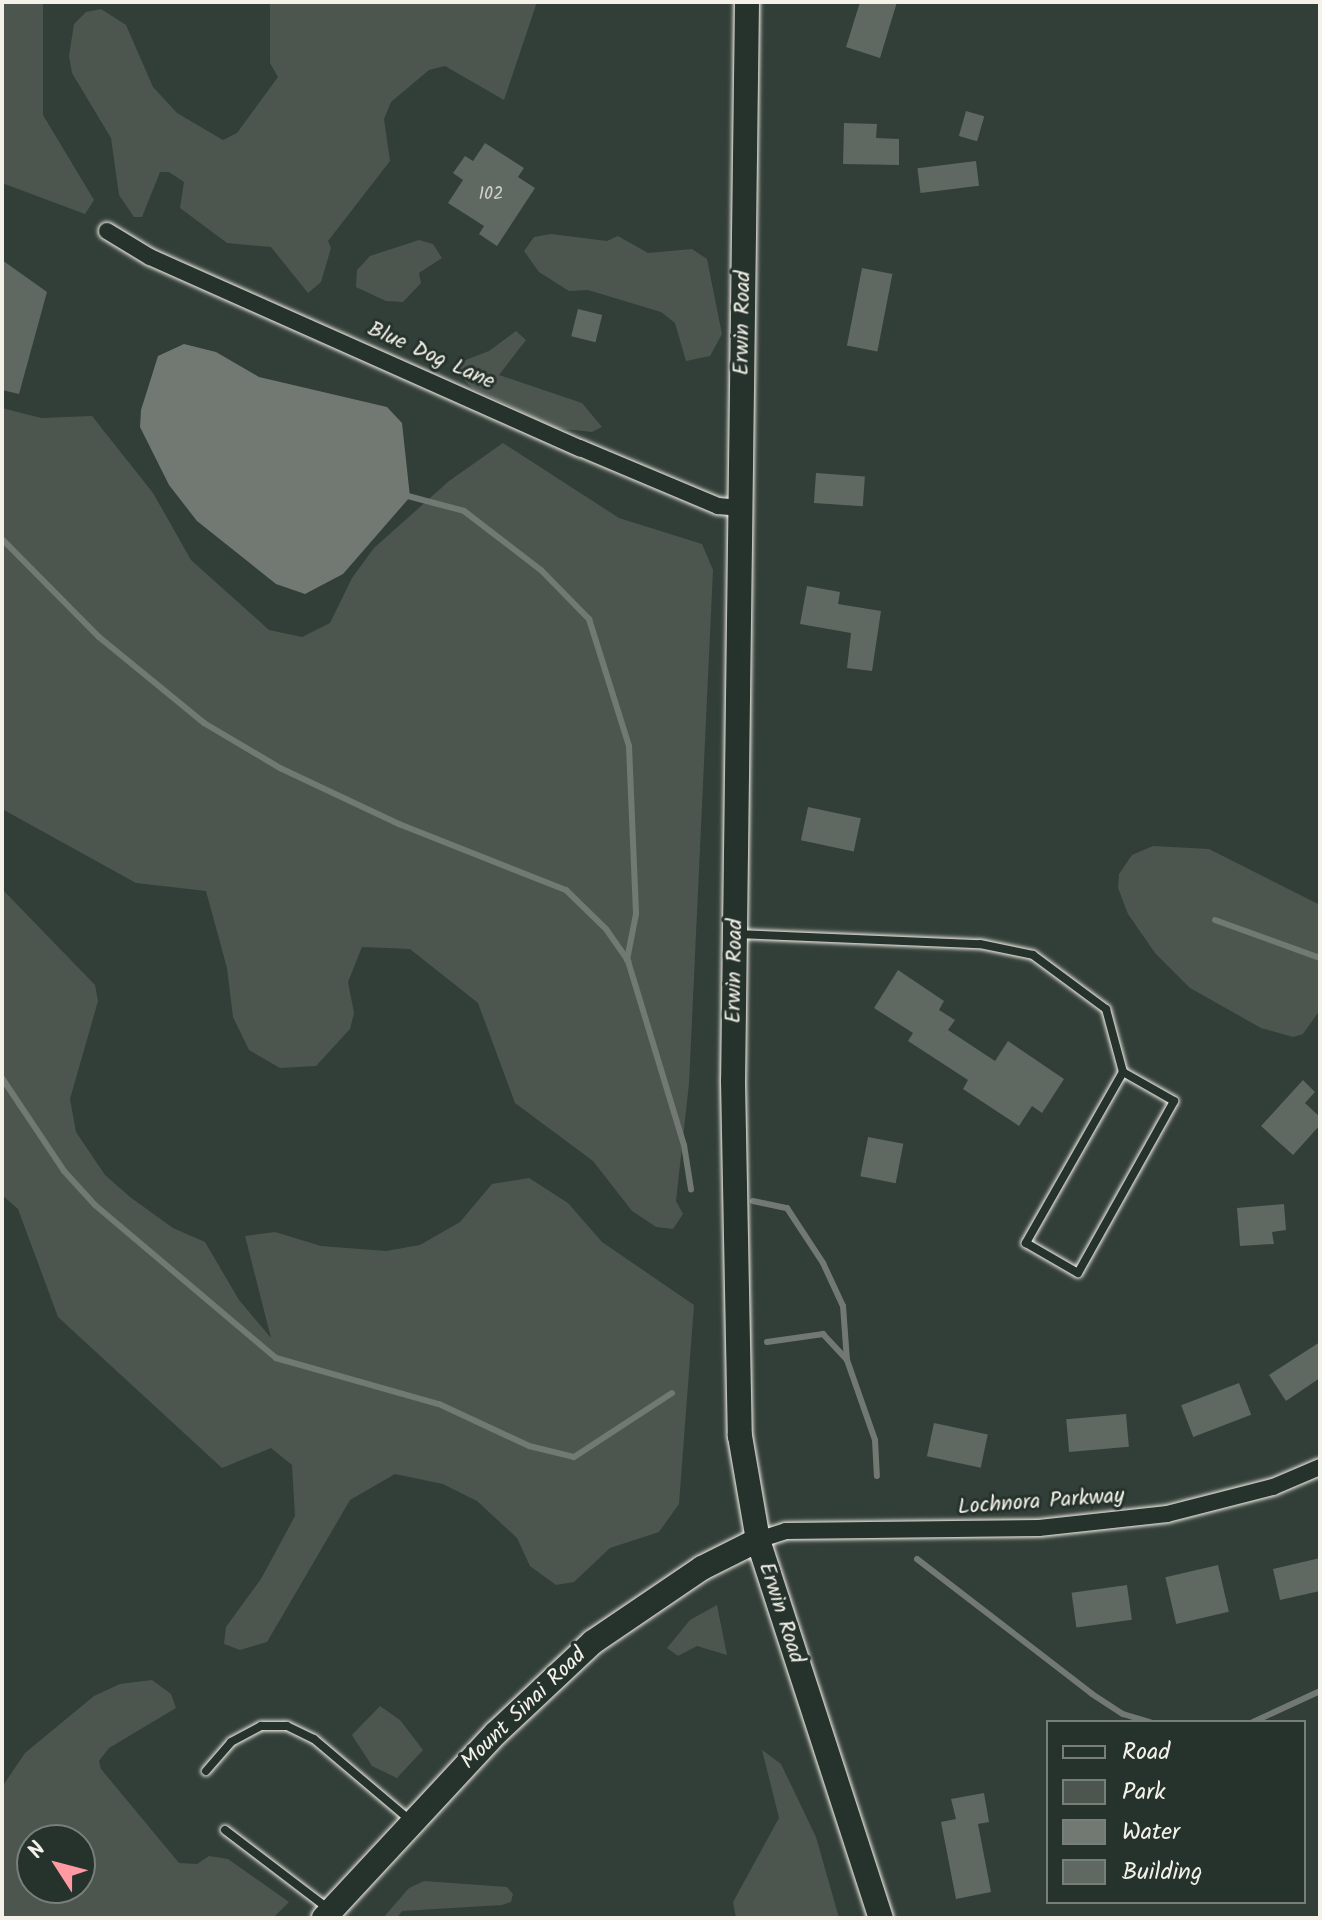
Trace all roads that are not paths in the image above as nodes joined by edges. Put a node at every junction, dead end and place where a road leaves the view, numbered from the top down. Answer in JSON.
{"nodes":[{"id":1,"x":747,"y":2,"type":"edge"},
{"id":2,"x":107,"y":231,"type":"dead end"},
{"id":3,"x":741,"y":508,"type":"junction"},
{"id":4,"x":736,"y":934,"type":"junction"},
{"id":5,"x":1123,"y":1072,"type":"junction"},
{"id":6,"x":1320,"y":1467,"type":"edge"},
{"id":7,"x":758,"y":1540,"type":"junction"},
{"id":8,"x":206,"y":1771,"type":"dead end"},
{"id":9,"x":411,"y":1821,"type":"junction"},
{"id":10,"x":225,"y":1830,"type":"dead end"},
{"id":11,"x":328,"y":1914,"type":"edge"},
{"id":12,"x":881,"y":1918,"type":"edge"}],
"edges":[{"from":1,"to":3,"type":"main road","name":"Erwin Road"},
{"from":2,"to":3,"type":"street","name":"Blue Dog Lane"},
{"from":3,"to":4,"type":"main road","name":"Erwin Road"},
{"from":4,"to":5,"type":"lane"},
{"from":4,"to":7,"type":"main road","name":"Erwin Road"},
{"from":5,"to":5,"type":"lane"},
{"from":6,"to":7,"type":"street","name":"Lochnora Parkway"},
{"from":7,"to":9,"type":"main road","name":"Mount Sinai Road"},
{"from":7,"to":12,"type":"main road","name":"Erwin Road"},
{"from":8,"to":9,"type":"lane"},
{"from":9,"to":11,"type":"main road","name":"Mount Sinai Road"},
{"from":10,"to":11,"type":"lane"}]}
